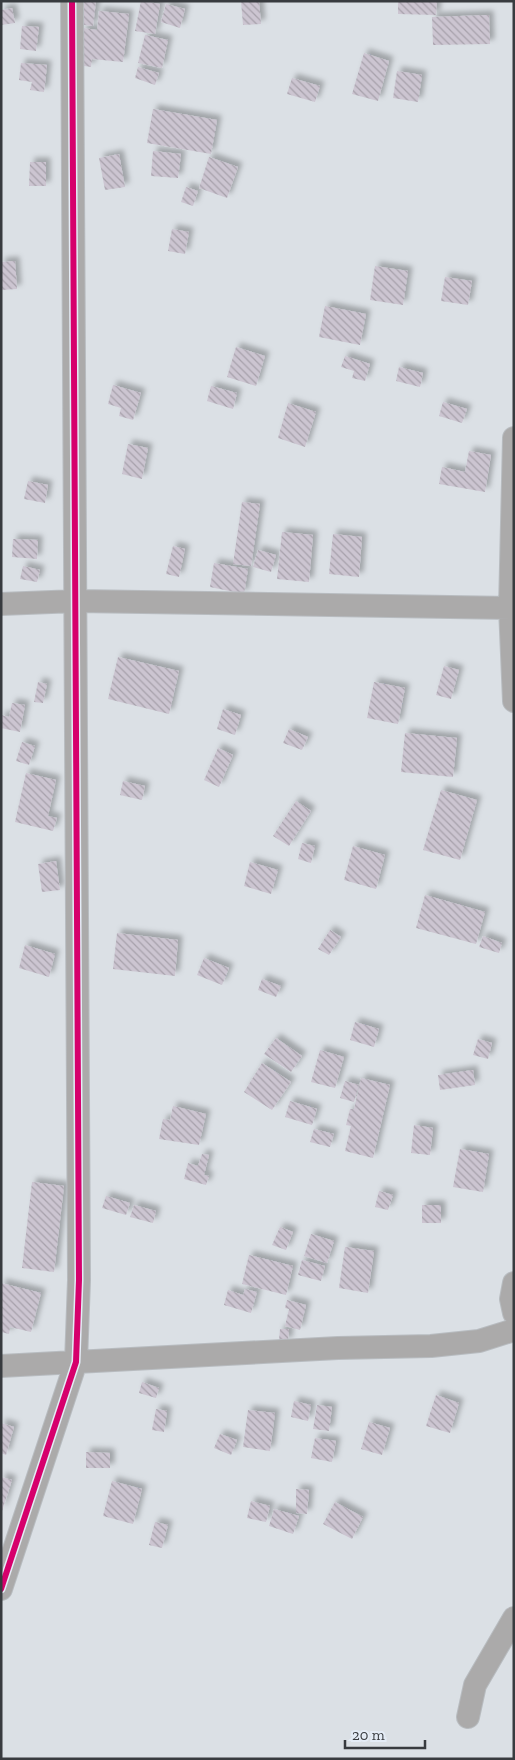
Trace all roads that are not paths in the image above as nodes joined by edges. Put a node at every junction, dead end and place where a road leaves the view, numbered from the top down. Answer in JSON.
{"nodes":[{"id":1,"x":72,"y":1,"type":"edge"},
{"id":2,"x":514,"y":438,"type":"edge"},
{"id":3,"x":77,"y":601,"type":"junction"},
{"id":4,"x":1,"y":604,"type":"edge"},
{"id":5,"x":512,"y":608,"type":"edge"},
{"id":6,"x":514,"y":701,"type":"edge"},
{"id":7,"x":514,"y":1283,"type":"edge"},
{"id":8,"x":514,"y":1312,"type":"edge"},
{"id":9,"x":514,"y":1330,"type":"edge"},
{"id":10,"x":76,"y":1362,"type":"junction"},
{"id":11,"x":1,"y":1366,"type":"edge"},
{"id":12,"x":2,"y":1581,"type":"edge"},
{"id":13,"x":514,"y":1618,"type":"edge"},
{"id":14,"x":468,"y":1717,"type":"dead end"}],
"edges":[{"from":1,"to":3,"type":"street"},
{"from":2,"to":5,"type":"street"},
{"from":3,"to":4,"type":"street"},
{"from":3,"to":5,"type":"street"},
{"from":3,"to":10,"type":"street"},
{"from":5,"to":6,"type":"street"},
{"from":7,"to":8,"type":"street"},
{"from":9,"to":10,"type":"street"},
{"from":10,"to":11,"type":"street"},
{"from":10,"to":12,"type":"street"},
{"from":13,"to":14,"type":"street"}]}
